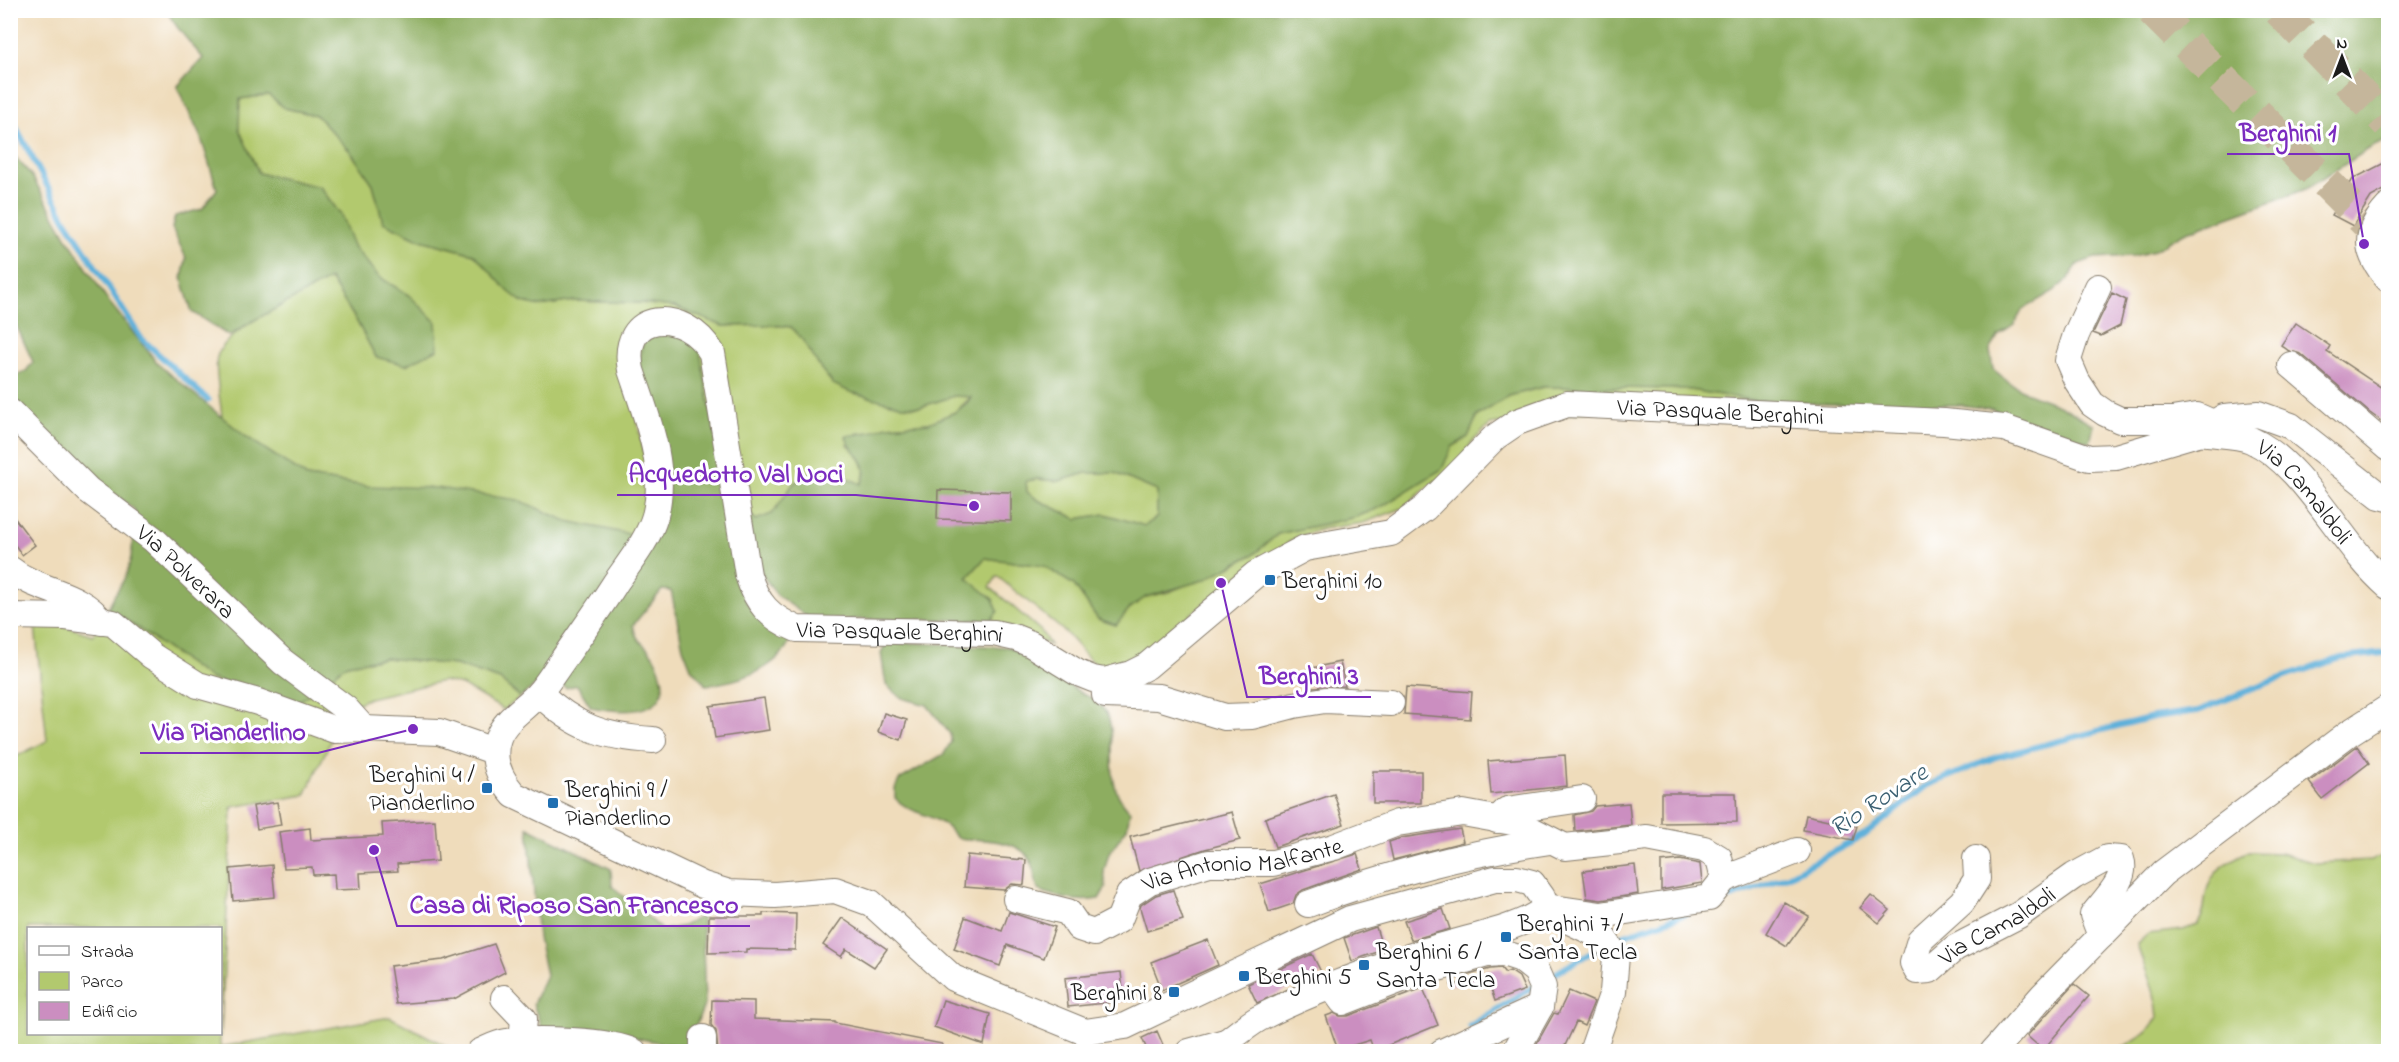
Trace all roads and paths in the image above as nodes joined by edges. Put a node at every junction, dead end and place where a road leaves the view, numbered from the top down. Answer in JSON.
{"nodes":[{"id":1,"x":2388,"y":207,"type":"edge"},
{"id":2,"x":2370,"y":236,"type":"junction"},
{"id":3,"x":2388,"y":255,"type":"edge"},
{"id":4,"x":2388,"y":279,"type":"edge"},
{"id":5,"x":2098,"y":287,"type":"dead end"},
{"id":6,"x":2291,"y":366,"type":"dead end"},
{"id":7,"x":10,"y":412,"type":"edge"},
{"id":8,"x":2207,"y":428,"type":"junction"},
{"id":9,"x":2388,"y":448,"type":"edge"},
{"id":10,"x":2388,"y":498,"type":"edge"},
{"id":11,"x":10,"y":569,"type":"edge"},
{"id":12,"x":2388,"y":586,"type":"edge"},
{"id":13,"x":10,"y":616,"type":"edge"},
{"id":14,"x":102,"y":622,"type":"junction"},
{"id":15,"x":1104,"y":681,"type":"junction"},
{"id":16,"x":539,"y":693,"type":"junction"},
{"id":17,"x":1391,"y":703,"type":"dead end"},
{"id":18,"x":2388,"y":708,"type":"edge"},
{"id":19,"x":364,"y":729,"type":"junction"},
{"id":20,"x":653,"y":740,"type":"dead end"},
{"id":21,"x":495,"y":749,"type":"junction"},
{"id":22,"x":1582,"y":799,"type":"dead end"},
{"id":23,"x":1497,"y":820,"type":"junction"},
{"id":24,"x":1550,"y":841,"type":"junction"},
{"id":25,"x":1797,"y":851,"type":"dead end"},
{"id":26,"x":1976,"y":859,"type":"dead end"},
{"id":27,"x":1724,"y":879,"type":"junction"},
{"id":28,"x":1016,"y":899,"type":"dead end"},
{"id":29,"x":1308,"y":904,"type":"dead end"},
{"id":30,"x":1546,"y":907,"type":"junction"},
{"id":31,"x":2101,"y":936,"type":"junction"},
{"id":32,"x":1332,"y":987,"type":"junction"},
{"id":33,"x":504,"y":998,"type":"dead end"},
{"id":34,"x":1540,"y":1007,"type":"junction"},
{"id":35,"x":522,"y":1041,"type":"junction"},
{"id":36,"x":1220,"y":1047,"type":"edge"},
{"id":37,"x":480,"y":1052,"type":"edge"},
{"id":38,"x":634,"y":1052,"type":"edge"},
{"id":39,"x":1190,"y":1052,"type":"edge"},
{"id":40,"x":1442,"y":1052,"type":"edge"},
{"id":41,"x":1515,"y":1052,"type":"edge"},
{"id":42,"x":1592,"y":1052,"type":"edge"},
{"id":43,"x":1993,"y":1052,"type":"edge"}],
"edges":[{"from":1,"to":2,"type":"street"},
{"from":2,"to":3,"type":"street"},
{"from":2,"to":4,"type":"street"},
{"from":5,"to":8,"type":"street","name":"Via Camaldoli"},
{"from":6,"to":9,"type":"street"},
{"from":7,"to":19,"type":"street","name":"Via Polverara"},
{"from":8,"to":10,"type":"street","name":"Via Pasquale Berghini"},
{"from":8,"to":12,"type":"street","name":"Via Camaldoli"},
{"from":8,"to":15,"type":"street","name":"Via Pasquale Berghini"},
{"from":11,"to":14,"type":"street"},
{"from":13,"to":14,"type":"street"},
{"from":14,"to":19,"type":"street"},
{"from":15,"to":16,"type":"street","name":"Via Pasquale Berghini"},
{"from":15,"to":17,"type":"street","name":"Via Pasquale Berghini"},
{"from":16,"to":20,"type":"street"},
{"from":16,"to":21,"type":"street","name":"Via Pasquale Berghini"},
{"from":18,"to":31,"type":"street"},
{"from":19,"to":21,"type":"street"},
{"from":21,"to":30,"type":"street"},
{"from":22,"to":23,"type":"street"},
{"from":23,"to":24,"type":"street","name":"Via Antonio Malfante"},
{"from":23,"to":28,"type":"street","name":"Via Antonio Malfante"},
{"from":24,"to":27,"type":"street","name":"Via Antonio Malfante"},
{"from":24,"to":29,"type":"street","name":"Via Antonio Malfante"},
{"from":25,"to":27,"type":"street"},
{"from":26,"to":31,"type":"street","name":"Via Camaldoli"},
{"from":27,"to":30,"type":"street"},
{"from":30,"to":32,"type":"street"},
{"from":30,"to":42,"type":"street"},
{"from":31,"to":43,"type":"street"},
{"from":32,"to":34,"type":"street"},
{"from":32,"to":36,"type":"street"},
{"from":33,"to":35,"type":"street"},
{"from":34,"to":40,"type":"street"},
{"from":34,"to":41,"type":"street"},
{"from":35,"to":37,"type":"street"},
{"from":35,"to":38,"type":"street"},
{"from":36,"to":39,"type":"street"}]}
